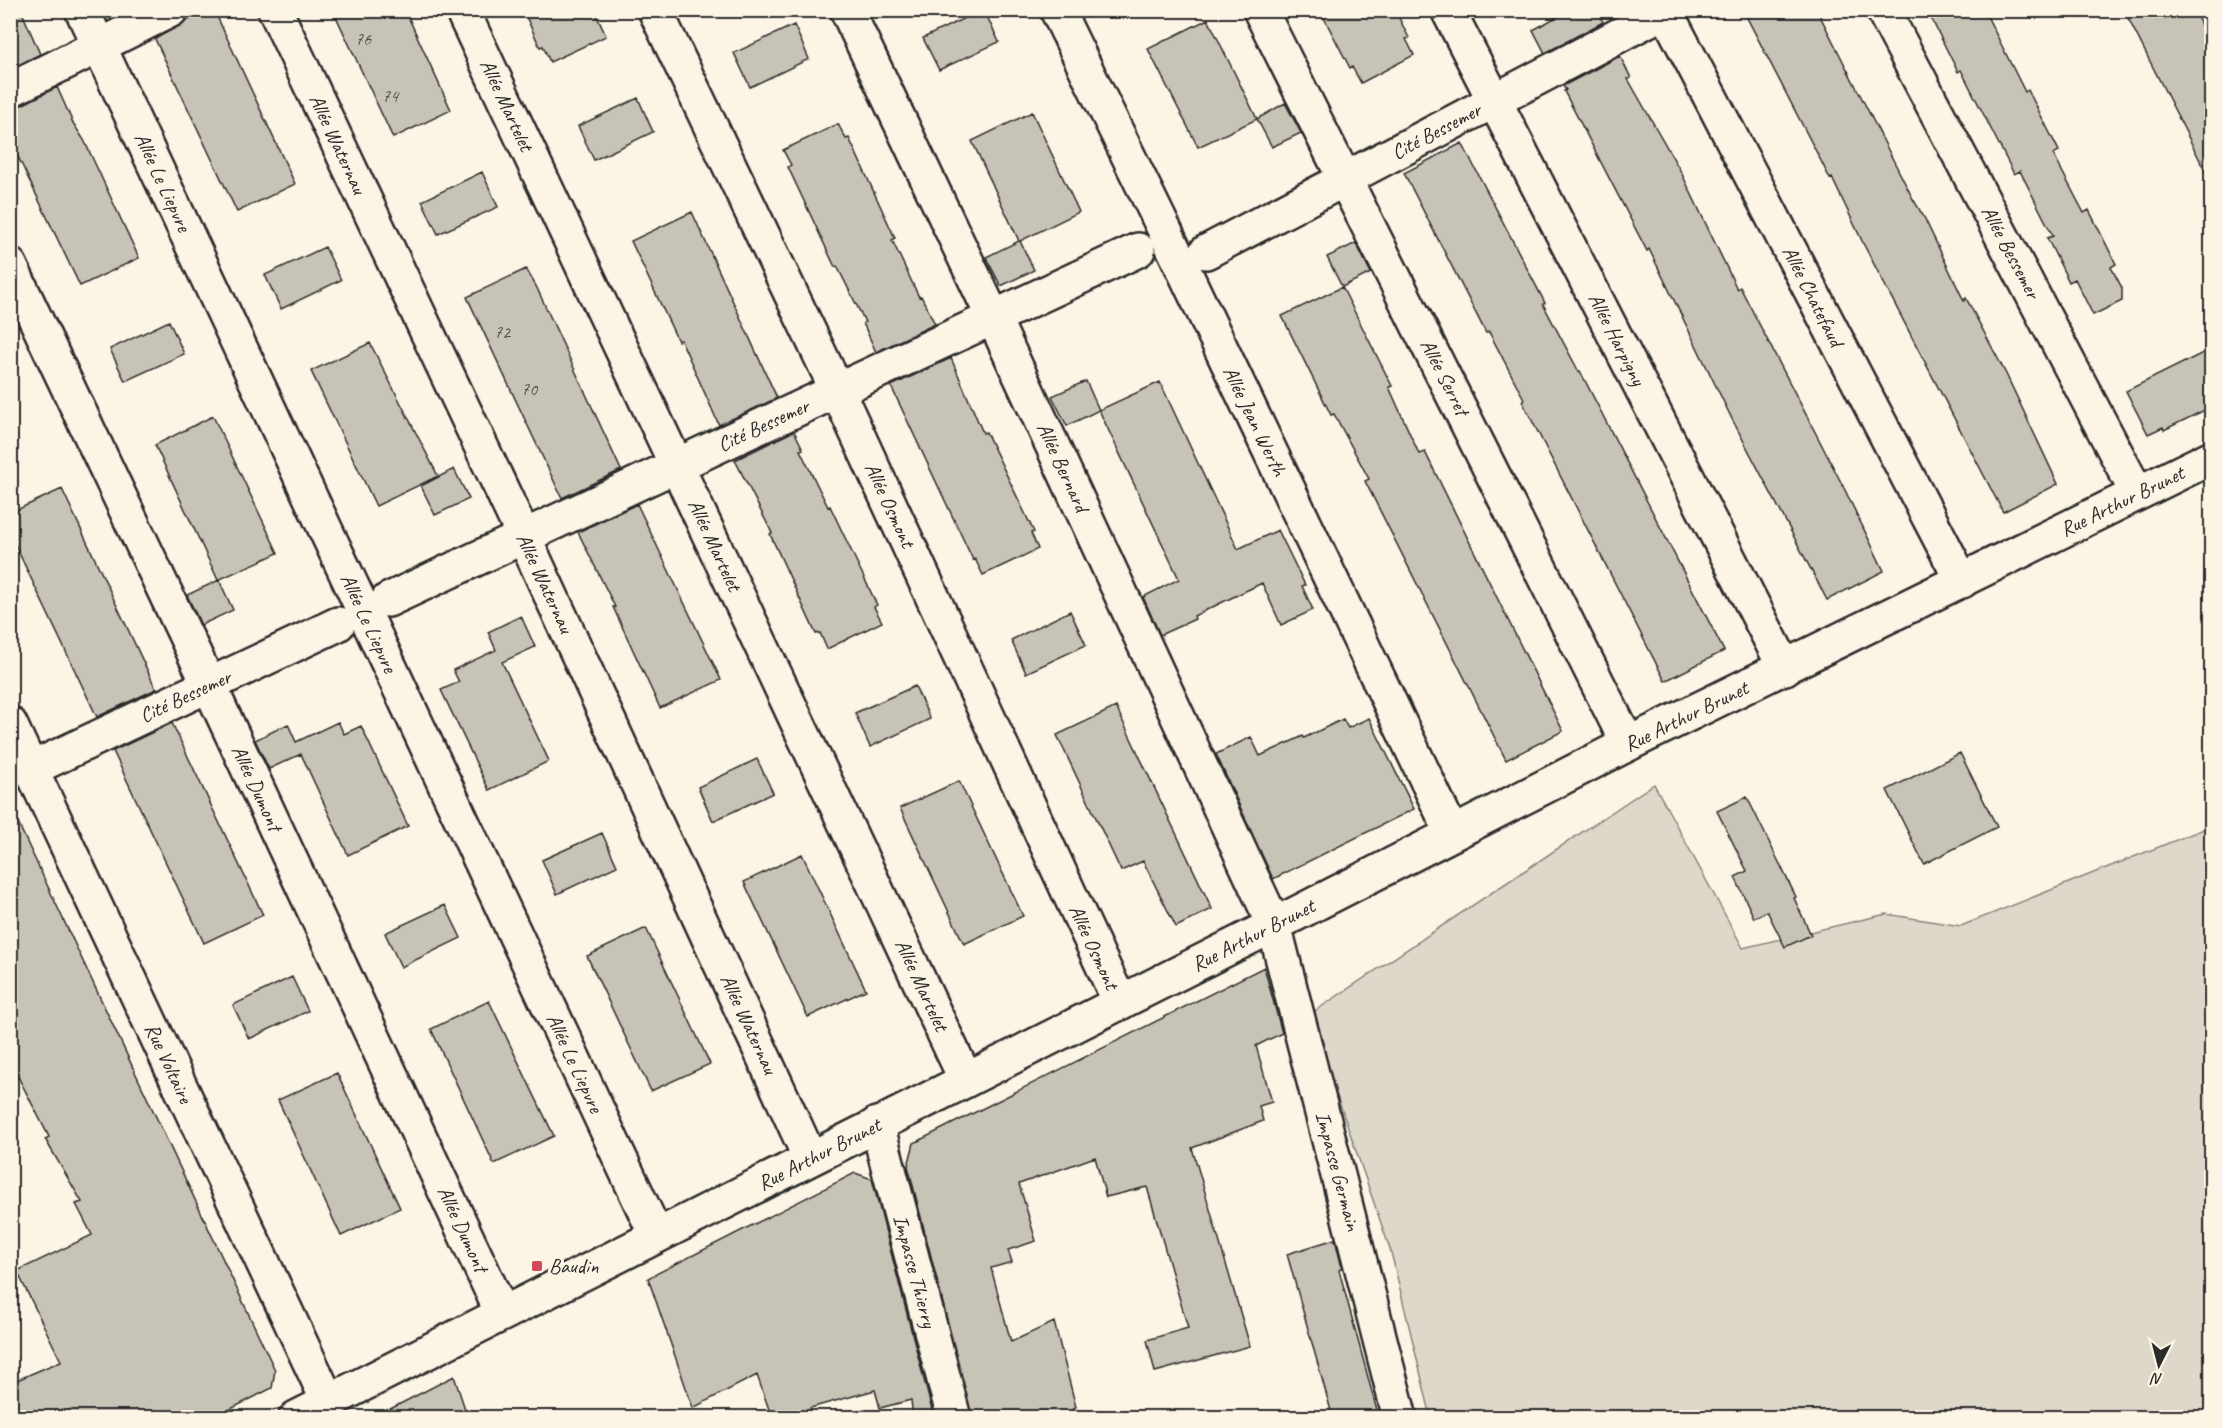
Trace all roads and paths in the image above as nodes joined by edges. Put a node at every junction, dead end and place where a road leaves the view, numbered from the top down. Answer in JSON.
{"nodes":[{"id":1,"x":82,"y":10,"type":"edge"},
{"id":2,"x":171,"y":10,"type":"edge"},
{"id":3,"x":275,"y":10,"type":"edge"},
{"id":4,"x":462,"y":10,"type":"edge"},
{"id":5,"x":655,"y":10,"type":"edge"},
{"id":6,"x":847,"y":10,"type":"edge"},
{"id":7,"x":1057,"y":10,"type":"edge"},
{"id":8,"x":1260,"y":10,"type":"edge"},
{"id":9,"x":1448,"y":10,"type":"edge"},
{"id":10,"x":1883,"y":10,"type":"edge"},
{"id":11,"x":1666,"y":11,"type":"edge"},
{"id":12,"x":100,"y":46,"type":"junction"},
{"id":13,"x":10,"y":90,"type":"edge"},
{"id":14,"x":1495,"y":100,"type":"junction"},
{"id":15,"x":1346,"y":179,"type":"junction"},
{"id":16,"x":1138,"y":250,"type":"dead end"},
{"id":17,"x":1206,"y":252,"type":"dead end"},
{"id":18,"x":10,"y":265,"type":"edge"},
{"id":19,"x":993,"y":317,"type":"junction"},
{"id":20,"x":837,"y":390,"type":"junction"},
{"id":21,"x":2211,"y":457,"type":"edge"},
{"id":22,"x":677,"y":465,"type":"junction"},
{"id":23,"x":2137,"y":493,"type":"junction"},
{"id":24,"x":524,"y":537,"type":"junction"},
{"id":25,"x":1962,"y":581,"type":"junction"},
{"id":26,"x":388,"y":600,"type":"dead end"},
{"id":27,"x":338,"y":624,"type":"dead end"},
{"id":28,"x":1785,"y":668,"type":"junction"},
{"id":29,"x":209,"y":685,"type":"junction"},
{"id":30,"x":1629,"y":744,"type":"junction"},
{"id":31,"x":18,"y":748,"type":"edge"},
{"id":32,"x":1452,"y":833,"type":"junction"},
{"id":33,"x":1274,"y":925,"type":"junction"},
{"id":34,"x":1120,"y":1003,"type":"junction"},
{"id":35,"x":966,"y":1080,"type":"junction"},
{"id":36,"x":877,"y":1124,"type":"junction"},
{"id":37,"x":810,"y":1158,"type":"junction"},
{"id":38,"x":656,"y":1235,"type":"junction"},
{"id":39,"x":502,"y":1313,"type":"junction"},
{"id":40,"x":328,"y":1401,"type":"junction"},
{"id":41,"x":296,"y":1418,"type":"edge"},
{"id":42,"x":954,"y":1418,"type":"edge"},
{"id":43,"x":1400,"y":1418,"type":"edge"}],
"edges":[{"from":1,"to":12,"type":"street","name":"Allée Le Liepvre"},
{"from":2,"to":12,"type":"street"},
{"from":3,"to":24,"type":"street","name":"Allée Waternau"},
{"from":4,"to":22,"type":"street","name":"Allée Martelet"},
{"from":5,"to":20,"type":"street","name":"Allée Osmont"},
{"from":6,"to":19,"type":"street","name":"Allée Bernard"},
{"from":7,"to":32,"type":"street","name":"Allée Jean Werth"},
{"from":8,"to":15,"type":"street","name":"Allée Serret"},
{"from":9,"to":14,"type":"street","name":"Allée Harpigny"},
{"from":10,"to":23,"type":"street","name":"Allée Bessemer"},
{"from":11,"to":14,"type":"street","name":"Cité Bessemer"},
{"from":11,"to":25,"type":"street","name":"Allée Chatefaud"},
{"from":12,"to":13,"type":"street"},
{"from":12,"to":38,"type":"street","name":"Allée Le Liepvre"},
{"from":14,"to":15,"type":"street","name":"Cité Bessemer"},
{"from":14,"to":28,"type":"street","name":"Allée Harpigny"},
{"from":15,"to":17,"type":"street","name":"Cité Bessemer"},
{"from":15,"to":30,"type":"street","name":"Allée Serret"},
{"from":16,"to":19,"type":"street","name":"Cité Bessemer"},
{"from":18,"to":29,"type":"street","name":"Allée Dumont"},
{"from":19,"to":20,"type":"street","name":"Cité Bessemer"},
{"from":19,"to":33,"type":"street","name":"Allée Bernard"},
{"from":20,"to":22,"type":"street","name":"Cité Bessemer"},
{"from":20,"to":34,"type":"street","name":"Allée Osmont"},
{"from":21,"to":23,"type":"street","name":"Rue Arthur Brunet"},
{"from":22,"to":24,"type":"street","name":"Cité Bessemer"},
{"from":22,"to":35,"type":"street","name":"Allée Martelet"},
{"from":23,"to":25,"type":"street","name":"Rue Arthur Brunet"},
{"from":24,"to":26,"type":"street","name":"Cité Bessemer"},
{"from":24,"to":37,"type":"street","name":"Allée Waternau"},
{"from":25,"to":28,"type":"street","name":"Rue Arthur Brunet"},
{"from":27,"to":29,"type":"street","name":"Cité Bessemer"},
{"from":28,"to":30,"type":"street","name":"Rue Arthur Brunet"},
{"from":29,"to":31,"type":"street","name":"Cité Bessemer"},
{"from":29,"to":39,"type":"street","name":"Allée Dumont"},
{"from":30,"to":32,"type":"street","name":"Rue Arthur Brunet"},
{"from":31,"to":40,"type":"street","name":"Rue Voltaire"},
{"from":32,"to":33,"type":"street","name":"Rue Arthur Brunet"},
{"from":33,"to":34,"type":"street","name":"Rue Arthur Brunet"},
{"from":33,"to":43,"type":"street","name":"Impasse Germain"},
{"from":34,"to":35,"type":"street","name":"Rue Arthur Brunet"},
{"from":35,"to":36,"type":"street","name":"Rue Arthur Brunet"},
{"from":36,"to":37,"type":"street","name":"Rue Arthur Brunet"},
{"from":36,"to":42,"type":"street","name":"Impasse Thierry"},
{"from":37,"to":38,"type":"street","name":"Rue Arthur Brunet"},
{"from":38,"to":39,"type":"street","name":"Rue Arthur Brunet"},
{"from":39,"to":40,"type":"street","name":"Rue Arthur Brunet"},
{"from":40,"to":41,"type":"street","name":"Rue Arthur Brunet"}]}
